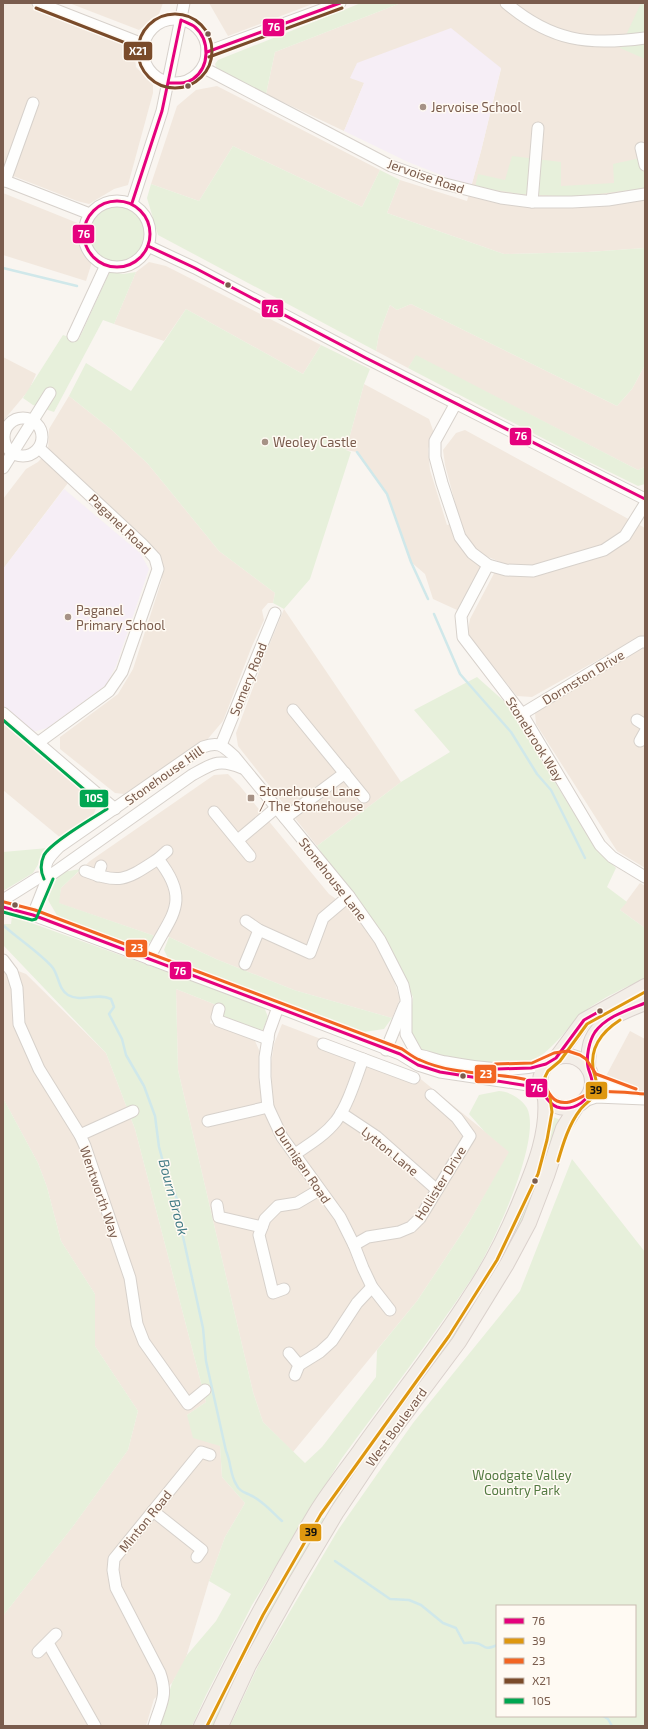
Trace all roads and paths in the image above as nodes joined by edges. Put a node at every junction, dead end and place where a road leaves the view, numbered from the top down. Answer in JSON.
{"nodes":[{"id":1,"x":38,"y":3,"type":"edge"},
{"id":2,"x":184,"y":3,"type":"edge"},
{"id":3,"x":340,"y":3,"type":"edge"},
{"id":4,"x":506,"y":3,"type":"edge"},
{"id":5,"x":181,"y":20,"type":"junction"},
{"id":6,"x":645,"y":38,"type":"edge"},
{"id":7,"x":143,"y":44,"type":"junction"},
{"id":8,"x":208,"y":52,"type":"junction"},
{"id":9,"x":204,"y":68,"type":"junction"},
{"id":10,"x":169,"y":83,"type":"junction"},
{"id":11,"x":34,"y":103,"type":"dead end"},
{"id":12,"x":538,"y":128,"type":"dead end"},
{"id":13,"x":641,"y":148,"type":"dead end"},
{"id":14,"x":645,"y":165,"type":"edge"},
{"id":15,"x":4,"y":181,"type":"edge"},
{"id":16,"x":645,"y":194,"type":"edge"},
{"id":17,"x":532,"y":202,"type":"junction"},
{"id":18,"x":132,"y":203,"type":"junction"},
{"id":19,"x":90,"y":214,"type":"junction"},
{"id":20,"x":148,"y":246,"type":"junction"},
{"id":21,"x":106,"y":265,"type":"junction"},
{"id":22,"x":73,"y":336,"type":"dead end"},
{"id":23,"x":50,"y":393,"type":"dead end"},
{"id":24,"x":456,"y":403,"type":"junction"},
{"id":25,"x":33,"y":420,"type":"junction"},
{"id":26,"x":5,"y":424,"type":"edge"},
{"id":27,"x":39,"y":448,"type":"junction"},
{"id":28,"x":13,"y":453,"type":"junction"},
{"id":29,"x":3,"y":468,"type":"edge"},
{"id":30,"x":645,"y":499,"type":"edge"},
{"id":31,"x":645,"y":504,"type":"edge"},
{"id":32,"x":488,"y":565,"type":"junction"},
{"id":33,"x":275,"y":613,"type":"dead end"},
{"id":34,"x":645,"y":642,"type":"edge"},
{"id":35,"x":293,"y":710,"type":"dead end"},
{"id":36,"x":3,"y":713,"type":"edge"},
{"id":37,"x":522,"y":714,"type":"junction"},
{"id":38,"x":39,"y":742,"type":"junction"},
{"id":39,"x":221,"y":744,"type":"junction"},
{"id":40,"x":243,"y":768,"type":"junction"},
{"id":41,"x":345,"y":773,"type":"junction"},
{"id":42,"x":364,"y":797,"type":"dead end"},
{"id":43,"x":276,"y":808,"type":"junction"},
{"id":44,"x":115,"y":809,"type":"junction"},
{"id":45,"x":214,"y":812,"type":"dead end"},
{"id":46,"x":285,"y":818,"type":"junction"},
{"id":47,"x":238,"y":840,"type":"junction"},
{"id":48,"x":167,"y":851,"type":"dead end"},
{"id":49,"x":250,"y":856,"type":"dead end"},
{"id":50,"x":158,"y":859,"type":"junction"},
{"id":51,"x":85,"y":871,"type":"dead end"},
{"id":52,"x":48,"y":877,"type":"junction"},
{"id":53,"x":645,"y":877,"type":"edge"},
{"id":54,"x":349,"y":896,"type":"junction"},
{"id":55,"x":3,"y":900,"type":"edge"},
{"id":56,"x":3,"y":907,"type":"edge"},
{"id":57,"x":33,"y":915,"type":"junction"},
{"id":58,"x":246,"y":921,"type":"dead end"},
{"id":59,"x":259,"y":930,"type":"junction"},
{"id":60,"x":149,"y":958,"type":"junction"},
{"id":61,"x":3,"y":960,"type":"edge"},
{"id":62,"x":245,"y":964,"type":"dead end"},
{"id":63,"x":645,"y":986,"type":"edge"},
{"id":64,"x":406,"y":999,"type":"junction"},
{"id":65,"x":645,"y":1003,"type":"edge"},
{"id":66,"x":278,"y":1007,"type":"junction"},
{"id":67,"x":219,"y":1009,"type":"dead end"},
{"id":68,"x":268,"y":1039,"type":"junction"},
{"id":69,"x":323,"y":1044,"type":"dead end"},
{"id":70,"x":386,"y":1050,"type":"junction"},
{"id":71,"x":400,"y":1054,"type":"junction"},
{"id":72,"x":417,"y":1054,"type":"junction"},
{"id":73,"x":364,"y":1059,"type":"junction"},
{"id":74,"x":551,"y":1061,"type":"junction"},
{"id":75,"x":590,"y":1073,"type":"junction"},
{"id":76,"x":414,"y":1078,"type":"dead end"},
{"id":77,"x":543,"y":1094,"type":"junction"},
{"id":78,"x":431,"y":1095,"type":"dead end"},
{"id":79,"x":645,"y":1099,"type":"edge"},
{"id":80,"x":580,"y":1103,"type":"junction"},
{"id":81,"x":268,"y":1107,"type":"junction"},
{"id":82,"x":133,"y":1111,"type":"dead end"},
{"id":83,"x":341,"y":1113,"type":"junction"},
{"id":84,"x":208,"y":1121,"type":"dead end"},
{"id":85,"x":80,"y":1135,"type":"junction"},
{"id":86,"x":295,"y":1154,"type":"junction"},
{"id":87,"x":319,"y":1190,"type":"junction"},
{"id":88,"x":438,"y":1190,"type":"junction"},
{"id":89,"x":217,"y":1205,"type":"dead end"},
{"id":90,"x":262,"y":1227,"type":"junction"},
{"id":91,"x":354,"y":1245,"type":"junction"},
{"id":92,"x":372,"y":1287,"type":"junction"},
{"id":93,"x":284,"y":1289,"type":"dead end"},
{"id":94,"x":390,"y":1310,"type":"dead end"},
{"id":95,"x":289,"y":1353,"type":"dead end"},
{"id":96,"x":205,"y":1390,"type":"dead end"},
{"id":97,"x":210,"y":1455,"type":"dead end"},
{"id":98,"x":154,"y":1511,"type":"junction"},
{"id":99,"x":202,"y":1550,"type":"dead end"},
{"id":100,"x":56,"y":1634,"type":"dead end"},
{"id":101,"x":48,"y":1643,"type":"junction"},
{"id":102,"x":38,"y":1652,"type":"dead end"},
{"id":103,"x":95,"y":1726,"type":"edge"},
{"id":104,"x":154,"y":1726,"type":"edge"},
{"id":105,"x":201,"y":1726,"type":"edge"},
{"id":106,"x":221,"y":1726,"type":"edge"}],
"edges":[{"from":1,"to":7,"type":"street"},
{"from":2,"to":5,"type":"street"},
{"from":3,"to":8,"type":"street"},
{"from":4,"to":6,"type":"street"},
{"from":5,"to":7,"type":"street"},
{"from":5,"to":8,"type":"street"},
{"from":5,"to":10,"type":"street"},
{"from":7,"to":10,"type":"street"},
{"from":8,"to":9,"type":"street"},
{"from":9,"to":10,"type":"street"},
{"from":9,"to":17,"type":"street","name":"Jervoise Road"},
{"from":10,"to":18,"type":"street"},
{"from":11,"to":15,"type":"street"},
{"from":12,"to":17,"type":"street"},
{"from":13,"to":14,"type":"street"},
{"from":15,"to":19,"type":"street"},
{"from":16,"to":17,"type":"street","name":"Jervoise Road"},
{"from":18,"to":19,"type":"street"},
{"from":18,"to":20,"type":"street"},
{"from":19,"to":21,"type":"street"},
{"from":20,"to":21,"type":"street"},
{"from":20,"to":24,"type":"street"},
{"from":21,"to":22,"type":"street"},
{"from":23,"to":25,"type":"street"},
{"from":24,"to":30,"type":"street"},
{"from":24,"to":32,"type":"street"},
{"from":25,"to":26,"type":"street"},
{"from":25,"to":27,"type":"street"},
{"from":25,"to":28,"type":"street"},
{"from":26,"to":28,"type":"street"},
{"from":27,"to":28,"type":"street"},
{"from":27,"to":38,"type":"street","name":"Paganel Road"},
{"from":28,"to":29,"type":"street"},
{"from":31,"to":32,"type":"street"},
{"from":32,"to":37,"type":"street","name":"Stonebrook Way"},
{"from":33,"to":39,"type":"street","name":"Somery Road"},
{"from":34,"to":37,"type":"street","name":"Dormston Drive"},
{"from":35,"to":41,"type":"street"},
{"from":36,"to":38,"type":"street"},
{"from":37,"to":53,"type":"street","name":"Stonebrook Way"},
{"from":38,"to":44,"type":"street"},
{"from":39,"to":40,"type":"street","name":"Stonehouse Hill"},
{"from":39,"to":44,"type":"street","name":"Stonehouse Hill"},
{"from":40,"to":43,"type":"street","name":"Stonehouse Lane"},
{"from":40,"to":52,"type":"street","name":"Stonehouse Hill"},
{"from":41,"to":42,"type":"street"},
{"from":41,"to":46,"type":"street"},
{"from":43,"to":46,"type":"street","name":"Stonehouse Lane"},
{"from":43,"to":47,"type":"street"},
{"from":44,"to":52,"type":"street","name":"Stonehouse Hill"},
{"from":45,"to":47,"type":"street"},
{"from":46,"to":54,"type":"street","name":"Stonehouse Lane"},
{"from":47,"to":49,"type":"street"},
{"from":48,"to":50,"type":"street"},
{"from":50,"to":51,"type":"street"},
{"from":50,"to":60,"type":"street"},
{"from":52,"to":55,"type":"street","name":"Stonehouse Hill"},
{"from":52,"to":57,"type":"street","name":"Stonehouse Hill"},
{"from":54,"to":59,"type":"street"},
{"from":54,"to":64,"type":"street","name":"Stonehouse Lane"},
{"from":56,"to":57,"type":"street"},
{"from":57,"to":60,"type":"street"},
{"from":58,"to":59,"type":"street"},
{"from":59,"to":62,"type":"street"},
{"from":60,"to":66,"type":"street"},
{"from":61,"to":85,"type":"street","name":"Wentworth Way"},
{"from":63,"to":74,"type":"main road"},
{"from":64,"to":70,"type":"street"},
{"from":64,"to":72,"type":"street","name":"Stonehouse Lane"},
{"from":65,"to":75,"type":"main road"},
{"from":66,"to":68,"type":"street","name":"Dunnigan Road"},
{"from":66,"to":70,"type":"street"},
{"from":67,"to":68,"type":"street"},
{"from":68,"to":81,"type":"street","name":"Dunnigan Road"},
{"from":69,"to":73,"type":"street"},
{"from":70,"to":71,"type":"street"},
{"from":71,"to":72,"type":"street"},
{"from":71,"to":77,"type":"street"},
{"from":72,"to":74,"type":"street"},
{"from":73,"to":76,"type":"street"},
{"from":73,"to":83,"type":"street"},
{"from":74,"to":75,"type":"main road"},
{"from":74,"to":77,"type":"main road"},
{"from":75,"to":79,"type":"street"},
{"from":75,"to":80,"type":"main road"},
{"from":77,"to":80,"type":"main road"},
{"from":77,"to":105,"type":"main road","name":"West Boulevard"},
{"from":78,"to":88,"type":"street","name":"Hollister Drive"},
{"from":79,"to":80,"type":"street"},
{"from":80,"to":106,"type":"main road","name":"West Boulevard"},
{"from":81,"to":84,"type":"street"},
{"from":81,"to":86,"type":"street","name":"Dunnigan Road"},
{"from":82,"to":85,"type":"street"},
{"from":83,"to":86,"type":"street"},
{"from":83,"to":88,"type":"street","name":"Lytton Lane"},
{"from":85,"to":96,"type":"street","name":"Wentworth Way"},
{"from":86,"to":87,"type":"street","name":"Dunnigan Road"},
{"from":87,"to":90,"type":"street"},
{"from":87,"to":91,"type":"street","name":"Dunnigan Road"},
{"from":88,"to":91,"type":"street","name":"Hollister Drive"},
{"from":89,"to":90,"type":"street"},
{"from":90,"to":93,"type":"street"},
{"from":91,"to":92,"type":"street","name":"Dunnigan Road"},
{"from":92,"to":94,"type":"street","name":"Dunnigan Road"},
{"from":92,"to":95,"type":"street"},
{"from":97,"to":98,"type":"street","name":"Minton Road"},
{"from":98,"to":99,"type":"street"},
{"from":98,"to":104,"type":"street","name":"Minton Road"},
{"from":100,"to":101,"type":"street"},
{"from":101,"to":102,"type":"street"},
{"from":101,"to":103,"type":"street"}]}
